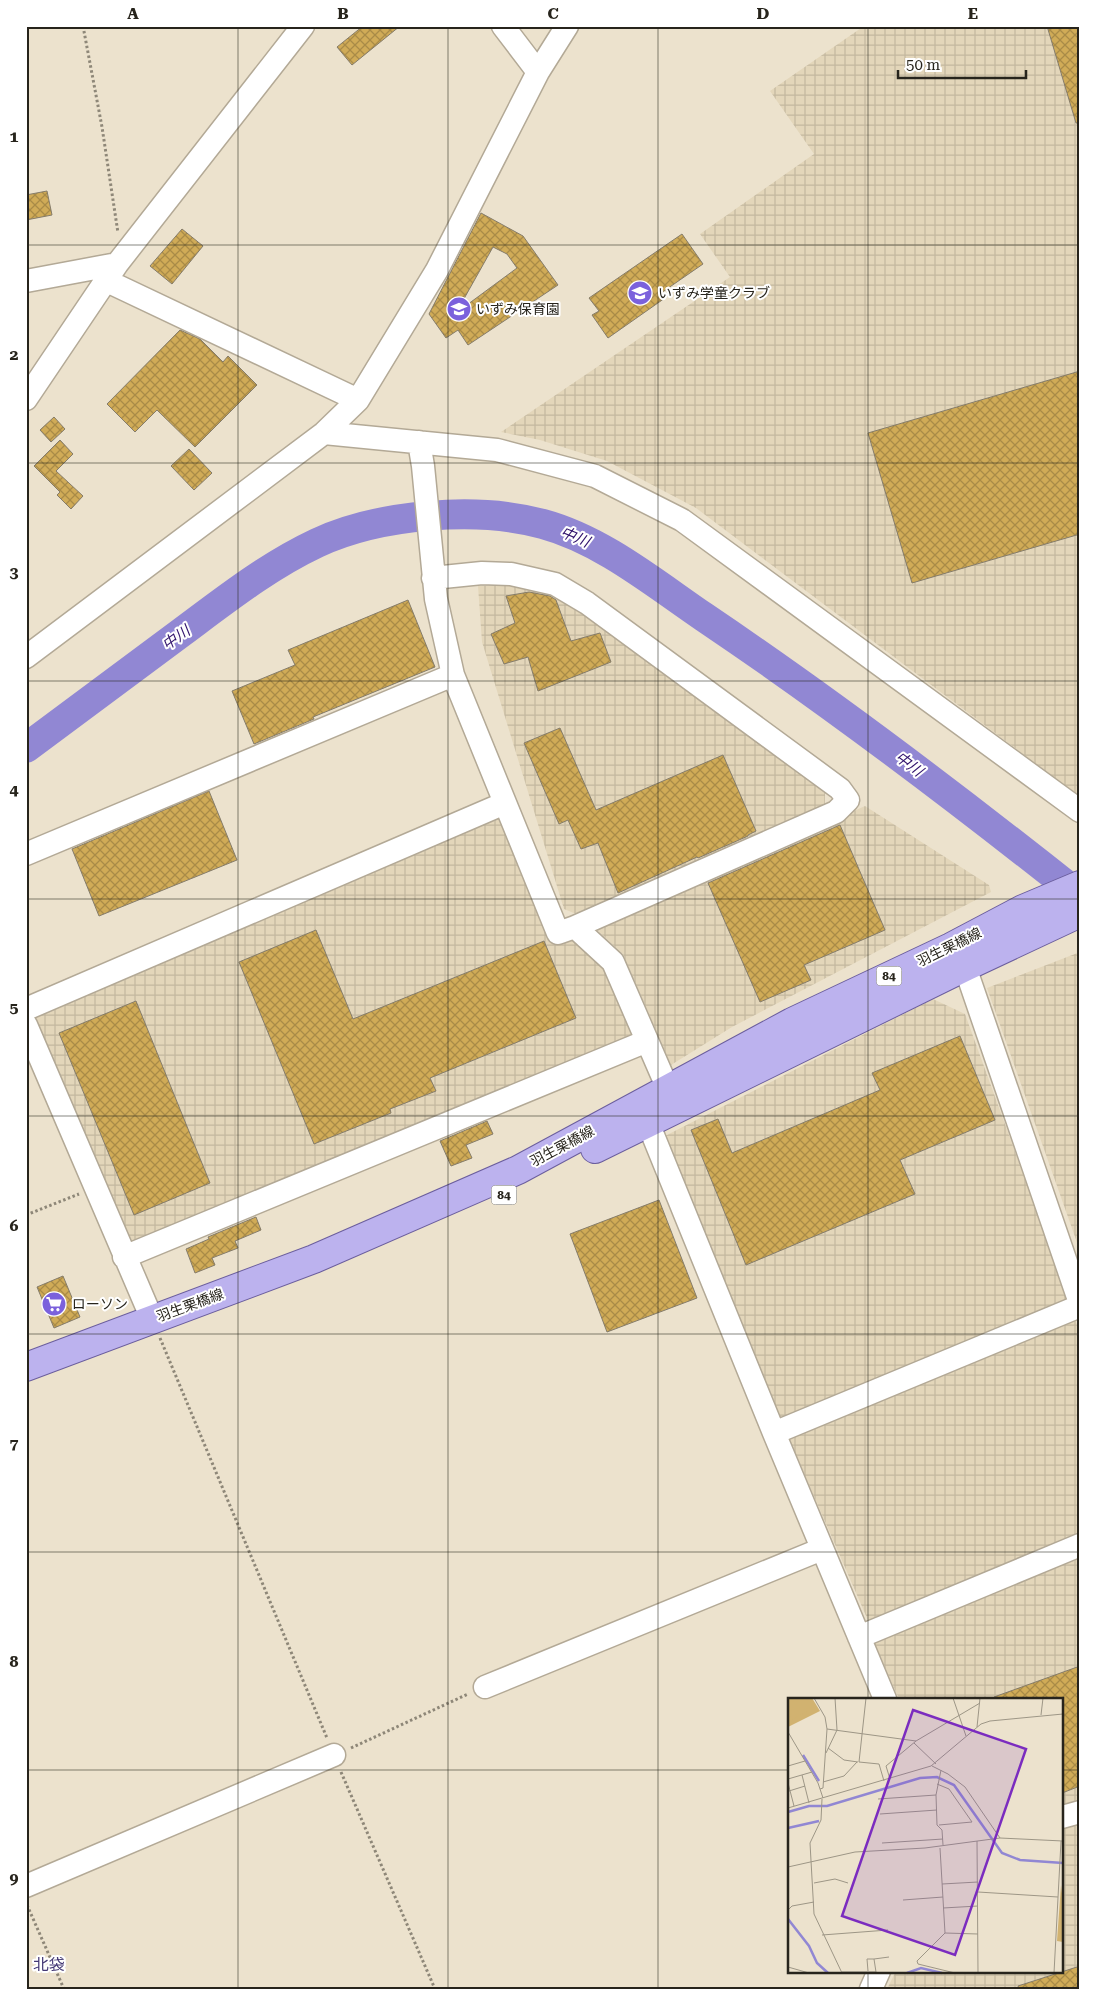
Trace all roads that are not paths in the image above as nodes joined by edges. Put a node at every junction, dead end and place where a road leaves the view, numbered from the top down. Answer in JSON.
{"nodes":[{"id":1,"x":303,"y":26,"type":"edge"},
{"id":2,"x":503,"y":26,"type":"edge"},
{"id":3,"x":567,"y":26,"type":"edge"},
{"id":4,"x":538,"y":72,"type":"junction"},
{"id":5,"x":115,"y":267,"type":"junction"},
{"id":6,"x":26,"y":282,"type":"edge"},
{"id":7,"x":26,"y":399,"type":"edge"},
{"id":8,"x":358,"y":400,"type":"junction"},
{"id":9,"x":324,"y":433,"type":"junction"},
{"id":10,"x":419,"y":442,"type":"junction"},
{"id":11,"x":433,"y":578,"type":"junction"},
{"id":12,"x":26,"y":657,"type":"edge"},
{"id":13,"x":453,"y":675,"type":"junction"},
{"id":14,"x":505,"y":803,"type":"junction"},
{"id":15,"x":1080,"y":811,"type":"edge"},
{"id":16,"x":26,"y":854,"type":"edge"},
{"id":17,"x":1080,"y":885,"type":"edge"},
{"id":18,"x":1080,"y":913,"type":"edge"},
{"id":19,"x":575,"y":927,"type":"junction"},
{"id":20,"x":958,"y":957,"type":"junction"},
{"id":21,"x":26,"y":1009,"type":"edge"},
{"id":22,"x":26,"y":1025,"type":"edge"},
{"id":23,"x":647,"y":1041,"type":"junction"},
{"id":24,"x":668,"y":1089,"type":"junction"},
{"id":25,"x":648,"y":1123,"type":"junction"},
{"id":26,"x":124,"y":1257,"type":"junction"},
{"id":27,"x":1080,"y":1304,"type":"edge"},
{"id":28,"x":156,"y":1327,"type":"junction"},
{"id":29,"x":26,"y":1366,"type":"edge"},
{"id":30,"x":26,"y":1385,"type":"edge"},
{"id":31,"x":774,"y":1434,"type":"junction"},
{"id":32,"x":1080,"y":1545,"type":"edge"},
{"id":33,"x":822,"y":1549,"type":"junction"},
{"id":34,"x":859,"y":1637,"type":"junction"},
{"id":35,"x":485,"y":1687,"type":"road end"},
{"id":36,"x":885,"y":1698,"type":"edge"},
{"id":37,"x":334,"y":1755,"type":"road end"},
{"id":38,"x":1080,"y":1812,"type":"edge"},
{"id":39,"x":1064,"y":1816,"type":"edge"},
{"id":40,"x":26,"y":1886,"type":"edge"},
{"id":41,"x":879,"y":1972,"type":"edge"},
{"id":42,"x":871,"y":1989,"type":"edge"}],
"edges":[{"from":1,"to":5,"type":"street"},
{"from":2,"to":4,"type":"street"},
{"from":3,"to":4,"type":"street"},
{"from":4,"to":8,"type":"street"},
{"from":5,"to":6,"type":"street"},
{"from":5,"to":7,"type":"street"},
{"from":5,"to":8,"type":"street"},
{"from":8,"to":9,"type":"street"},
{"from":9,"to":10,"type":"street"},
{"from":9,"to":12,"type":"street"},
{"from":10,"to":11,"type":"street"},
{"from":10,"to":15,"type":"street"},
{"from":11,"to":13,"type":"street"},
{"from":11,"to":19,"type":"street"},
{"from":13,"to":14,"type":"street"},
{"from":13,"to":16,"type":"street"},
{"from":14,"to":19,"type":"street"},
{"from":14,"to":21,"type":"street"},
{"from":17,"to":20,"type":"main road","name":"羽生栗橋線","number":"84"},
{"from":18,"to":20,"type":"main road","name":"羽生栗橋線","number":"84"},
{"from":19,"to":23,"type":"street"},
{"from":20,"to":24,"type":"main road","name":"羽生栗橋線","number":"84"},
{"from":20,"to":25,"type":"main road","name":"羽生栗橋線","number":"84"},
{"from":20,"to":27,"type":"street"},
{"from":22,"to":26,"type":"street"},
{"from":23,"to":24,"type":"street"},
{"from":23,"to":26,"type":"street"},
{"from":24,"to":28,"type":"main road","name":"羽生栗橋線","number":"84"},
{"from":25,"to":28,"type":"main road","name":"羽生栗橋線","number":"84"},
{"from":25,"to":31,"type":"street"},
{"from":26,"to":28,"type":"street"},
{"from":27,"to":31,"type":"street"},
{"from":28,"to":29,"type":"main road","name":"羽生栗橋線","number":"84"},
{"from":28,"to":30,"type":"main road","name":"羽生栗橋線","number":"84"},
{"from":31,"to":33,"type":"street"},
{"from":32,"to":34,"type":"street"},
{"from":33,"to":34,"type":"street"},
{"from":33,"to":35,"type":"street"},
{"from":34,"to":36,"type":"street"},
{"from":37,"to":40,"type":"street"},
{"from":38,"to":39,"type":"street"},
{"from":41,"to":42,"type":"street"}]}
